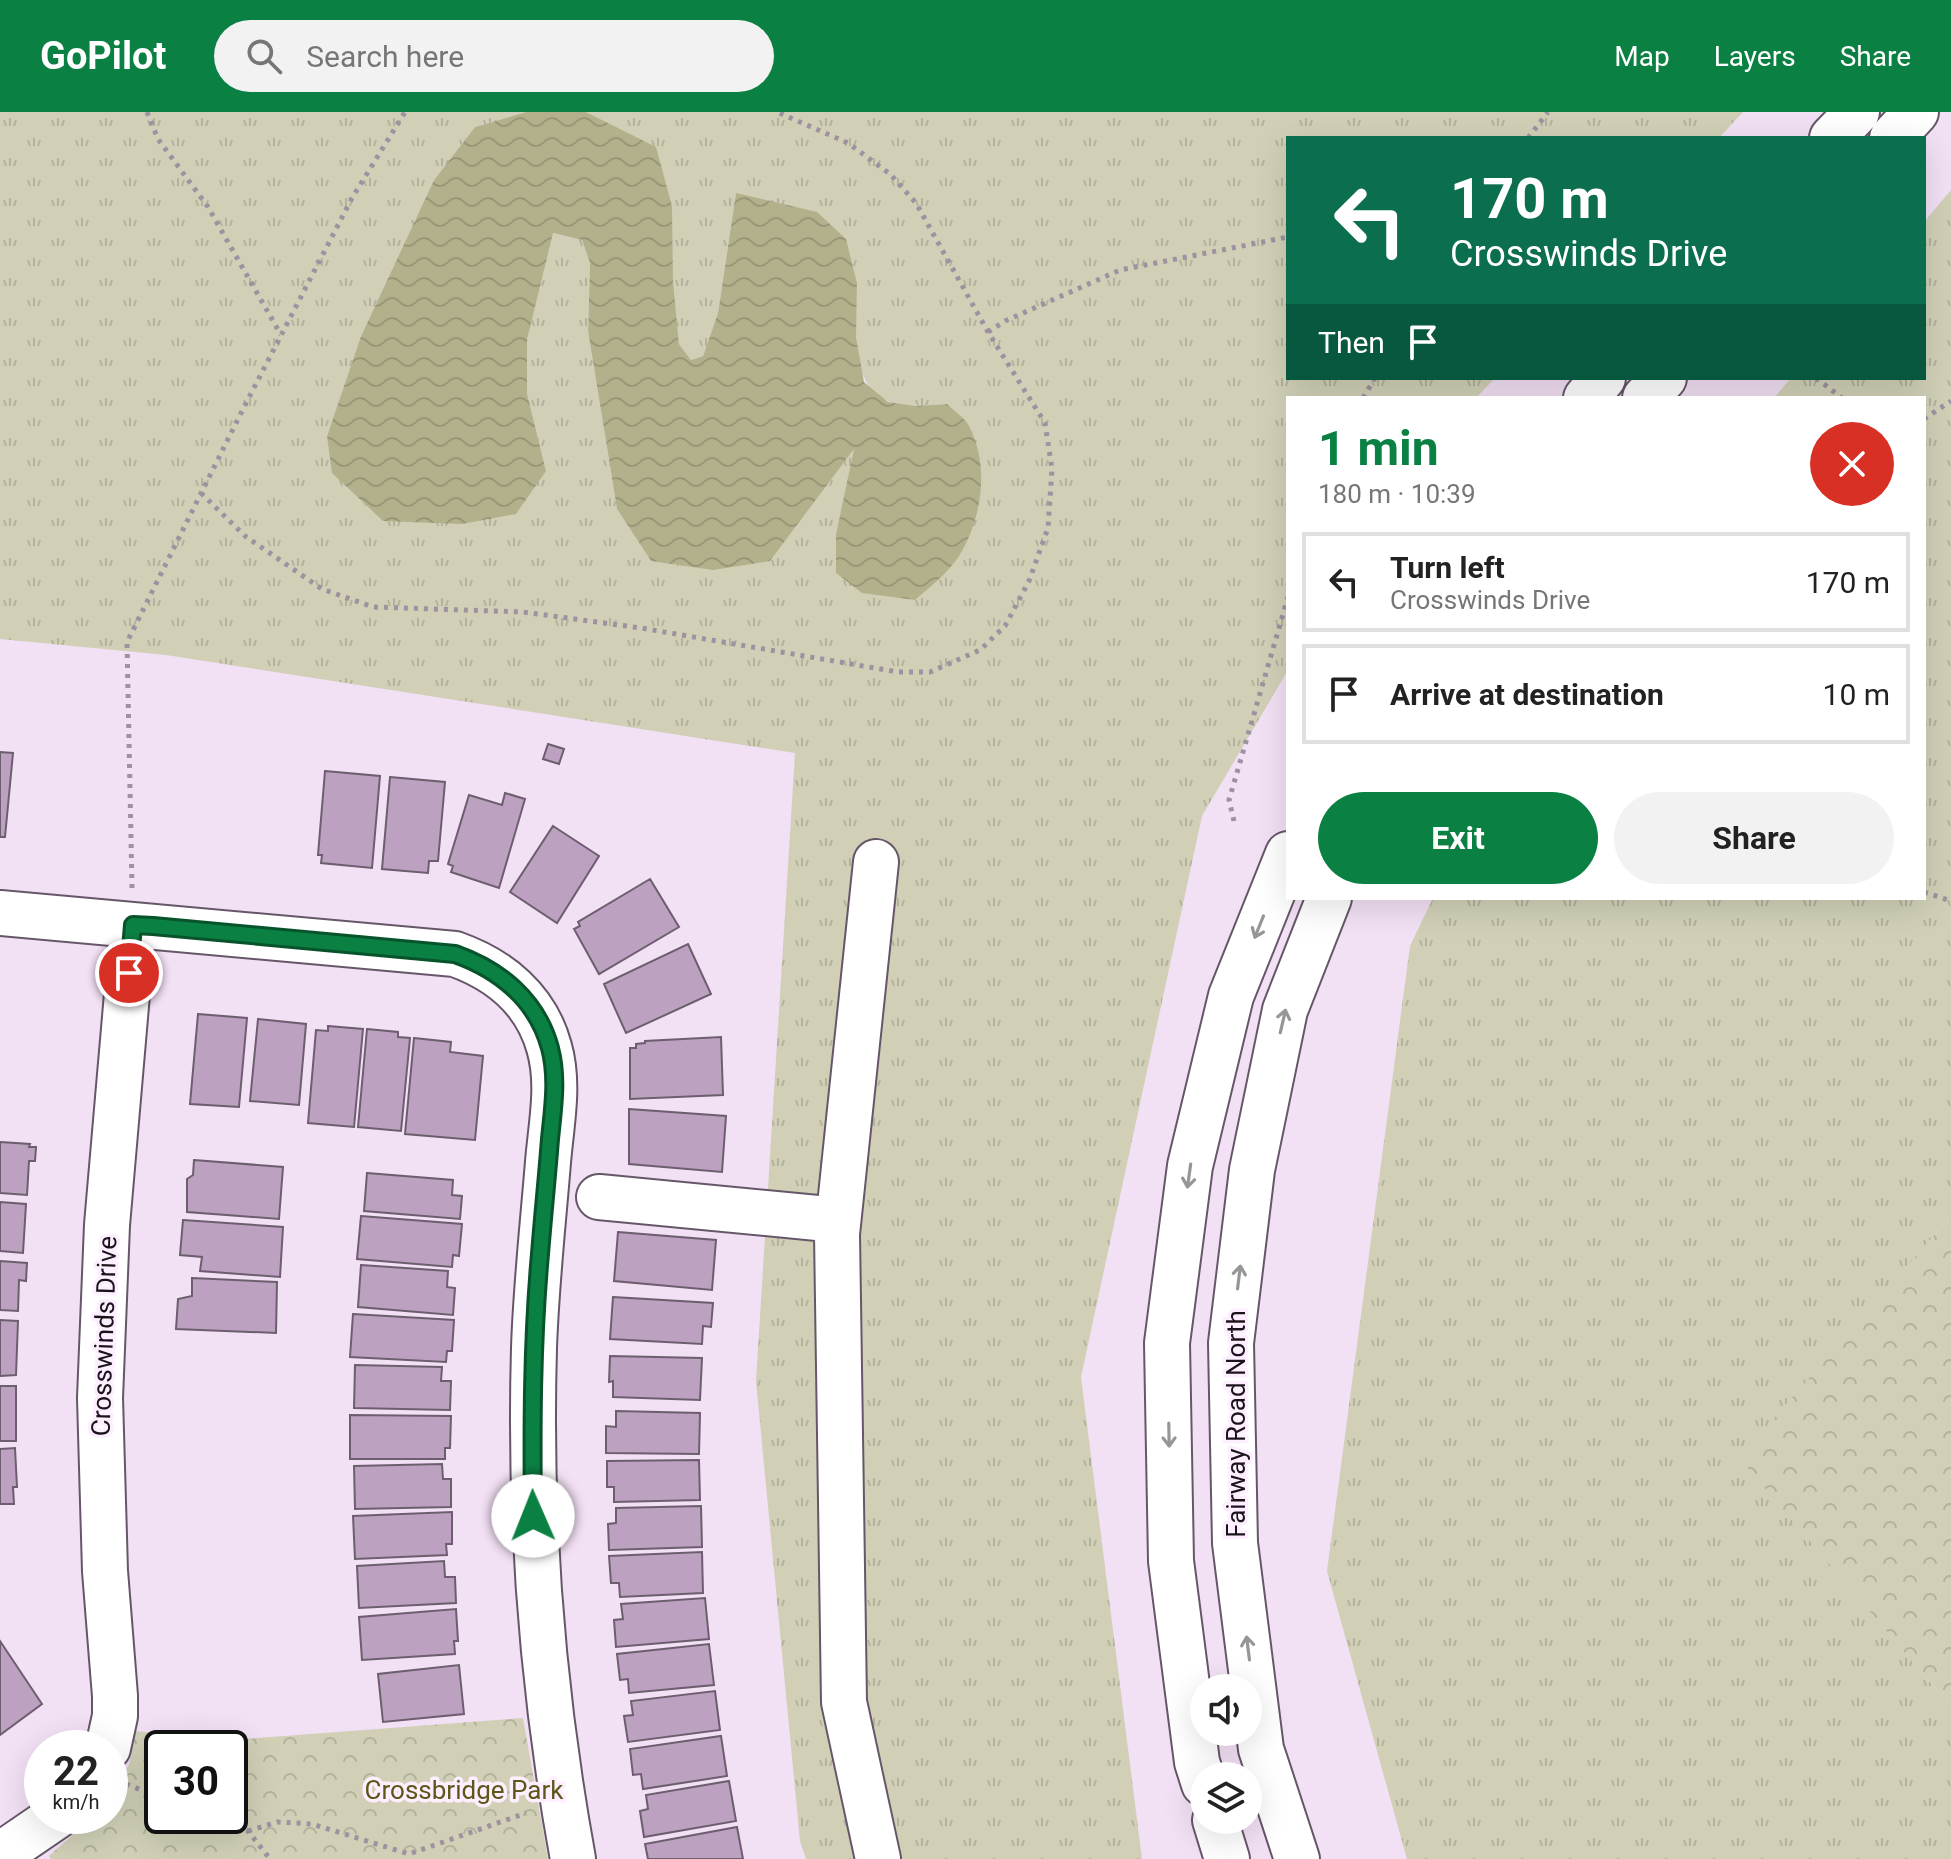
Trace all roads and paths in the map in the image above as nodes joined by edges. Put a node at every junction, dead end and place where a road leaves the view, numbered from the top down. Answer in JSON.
{"nodes":[{"id":1,"x":147,"y":112,"type":"edge"},
{"id":2,"x":405,"y":112,"type":"edge"},
{"id":3,"x":777,"y":112,"type":"edge"},
{"id":4,"x":1548,"y":112,"type":"edge"},
{"id":5,"x":1857,"y":112,"type":"edge"},
{"id":6,"x":1916,"y":112,"type":"edge"},
{"id":7,"x":1530,"y":136,"type":"edge"},
{"id":8,"x":1834,"y":136,"type":"edge"},
{"id":9,"x":1894,"y":136,"type":"edge"},
{"id":10,"x":1286,"y":237,"type":"edge"},
{"id":11,"x":988,"y":332,"type":"junction"},
{"id":12,"x":281,"y":335,"type":"junction"},
{"id":13,"x":1601,"y":380,"type":"edge"},
{"id":14,"x":1662,"y":380,"type":"edge"},
{"id":15,"x":1819,"y":380,"type":"edge"},
{"id":16,"x":1588,"y":396,"type":"edge"},
{"id":17,"x":1647,"y":396,"type":"edge"},
{"id":18,"x":1839,"y":396,"type":"edge"},
{"id":19,"x":1951,"y":401,"type":"edge"},
{"id":20,"x":1926,"y":418,"type":"edge"},
{"id":21,"x":201,"y":493,"type":"junction"},
{"id":22,"x":1286,"y":604,"type":"edge"},
{"id":23,"x":1234,"y":821,"type":"dead end"},
{"id":24,"x":1286,"y":859,"type":"edge"},
{"id":25,"x":876,"y":862,"type":"dead end"},
{"id":26,"x":1926,"y":893,"type":"edge"},
{"id":27,"x":1328,"y":900,"type":"edge"},
{"id":28,"x":1951,"y":901,"type":"edge"},
{"id":29,"x":0,"y":913,"type":"edge"},
{"id":30,"x":133,"y":925,"type":"junction"},
{"id":31,"x":599,"y":1197,"type":"dead end"},
{"id":32,"x":838,"y":1220,"type":"junction"},
{"id":33,"x":114,"y":1730,"type":"edge"},
{"id":34,"x":1197,"y":1762,"type":"edge"},
{"id":35,"x":563,"y":1800,"type":"junction"},
{"id":36,"x":248,"y":1831,"type":"joint"},
{"id":37,"x":31,"y":1834,"type":"edge"},
{"id":38,"x":1219,"y":1834,"type":"edge"},
{"id":39,"x":0,"y":1855,"type":"edge"},
{"id":40,"x":410,"y":1856,"type":"edge"},
{"id":41,"x":270,"y":1859,"type":"edge"},
{"id":42,"x":573,"y":1859,"type":"edge"},
{"id":43,"x":878,"y":1859,"type":"edge"},
{"id":44,"x":1227,"y":1859,"type":"edge"},
{"id":45,"x":1297,"y":1859,"type":"edge"}],
"edges":[{"from":1,"to":12,"type":"path"},
{"from":2,"to":12,"type":"path"},
{"from":3,"to":11,"type":"path"},
{"from":4,"to":7,"type":"path"},
{"from":5,"to":8,"type":"street"},
{"from":6,"to":9,"type":"street"},
{"from":10,"to":11,"type":"path"},
{"from":11,"to":21,"type":"path"},
{"from":12,"to":21,"type":"path"},
{"from":13,"to":16,"type":"street"},
{"from":14,"to":17,"type":"street"},
{"from":15,"to":18,"type":"path"},
{"from":19,"to":20,"type":"path"},
{"from":21,"to":30,"type":"path"},
{"from":22,"to":23,"type":"path"},
{"from":24,"to":34,"type":"street","one_way":true},
{"from":25,"to":32,"type":"street"},
{"from":26,"to":28,"type":"path"},
{"from":45,"to":27,"type":"street","name":"Fairway Road North","one_way":true},
{"from":29,"to":30,"type":"street"},
{"from":30,"to":33,"type":"street","name":"Crosswinds Drive"},
{"from":30,"to":35,"type":"street"},
{"from":31,"to":32,"type":"street"},
{"from":32,"to":43,"type":"street"},
{"from":35,"to":40,"type":"path"},
{"from":35,"to":42,"type":"street"},
{"from":36,"to":40,"type":"path"},
{"from":36,"to":41,"type":"path"},
{"from":37,"to":39,"type":"street"},
{"from":38,"to":44,"type":"street"}]}
